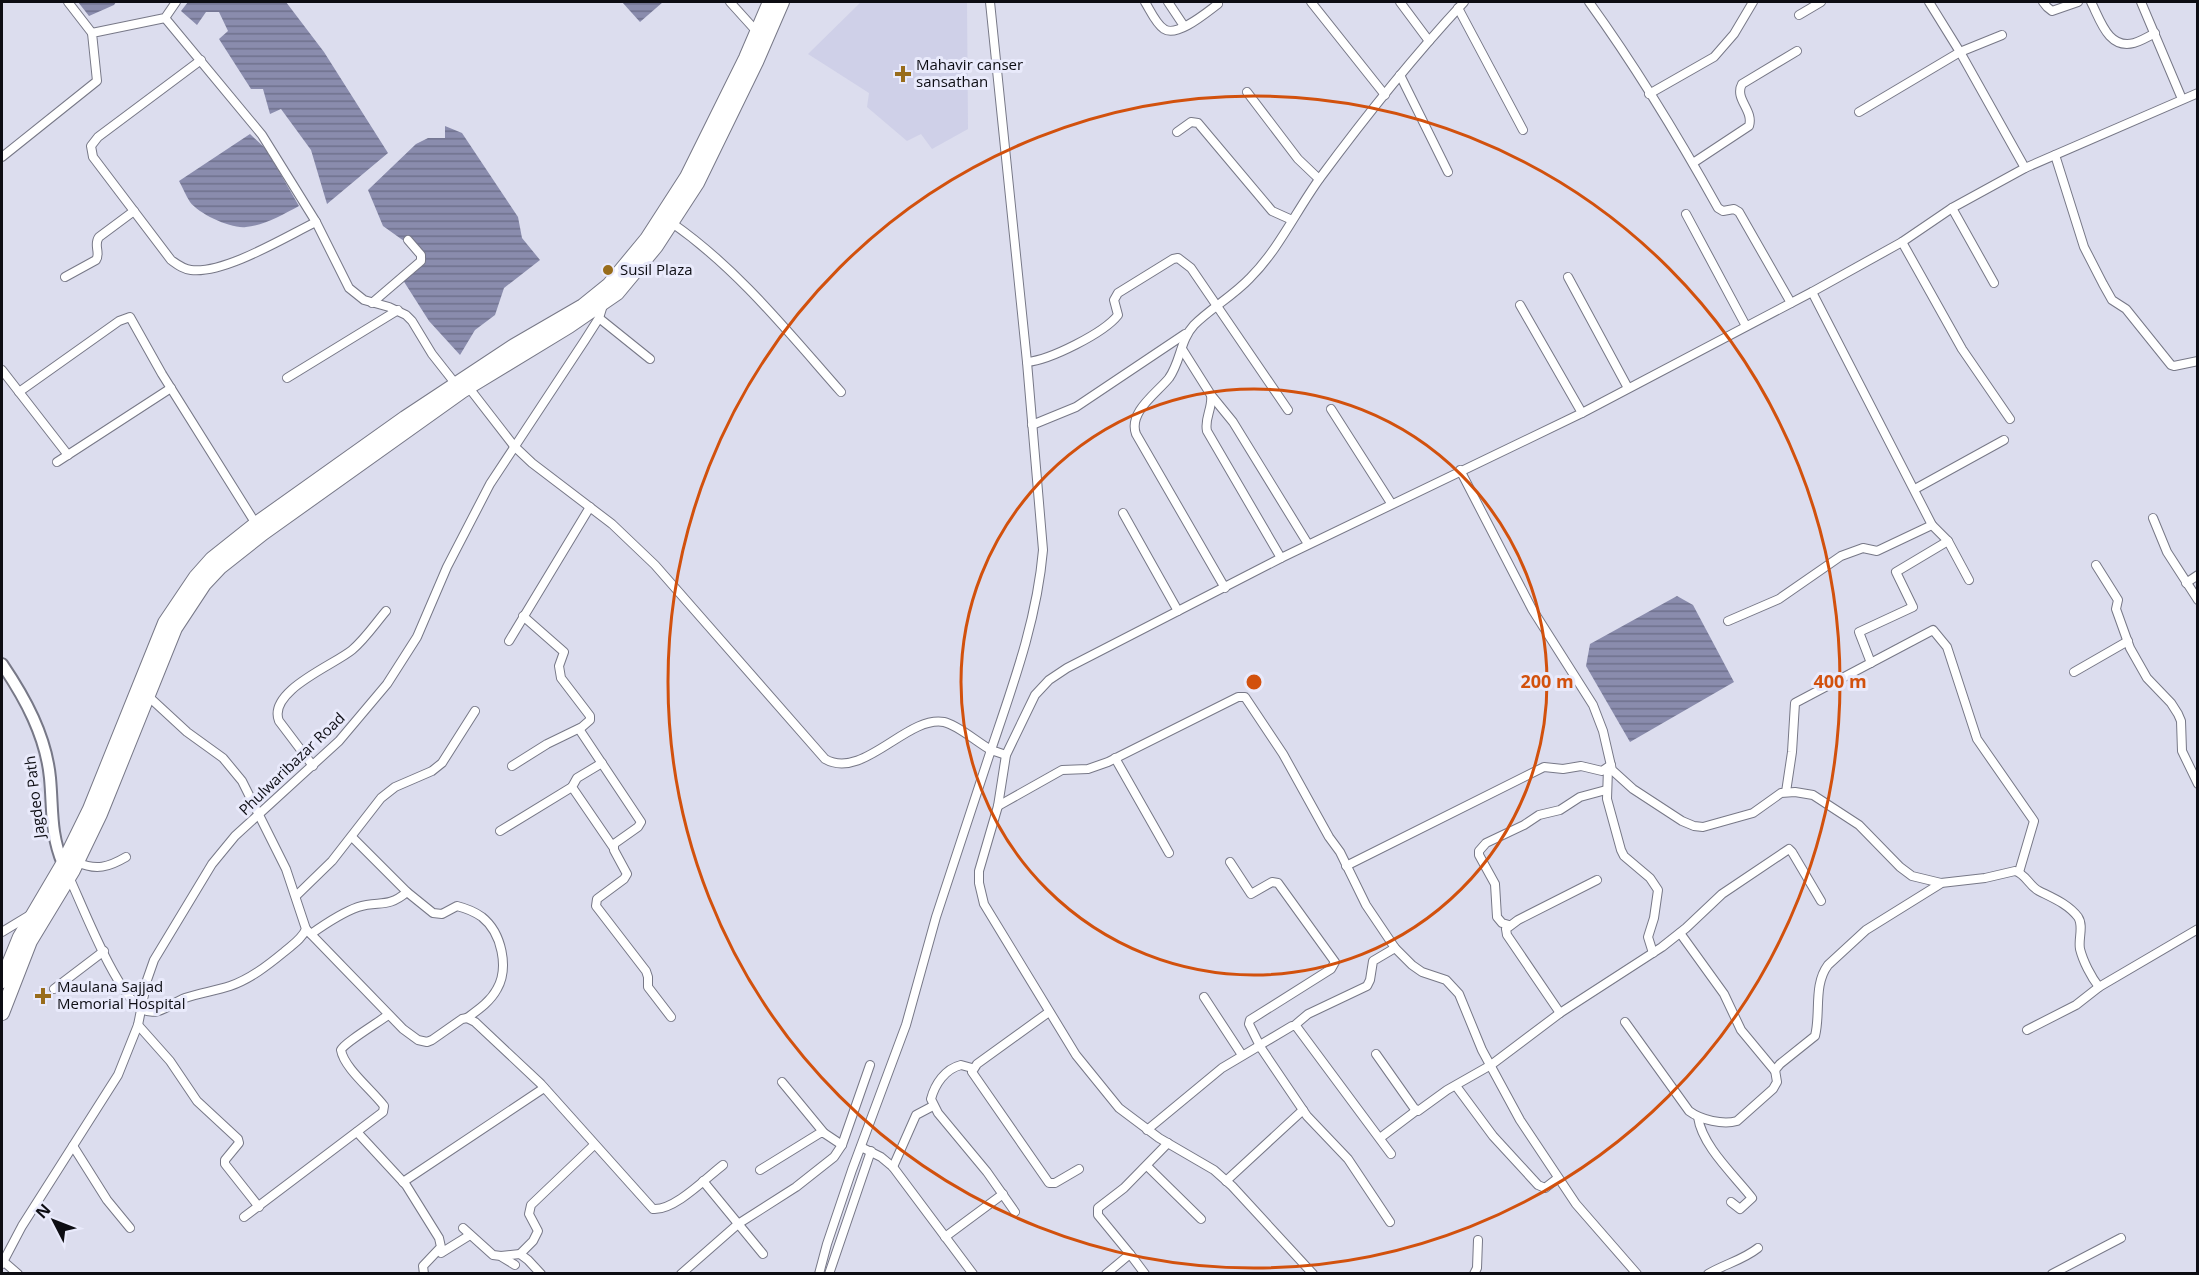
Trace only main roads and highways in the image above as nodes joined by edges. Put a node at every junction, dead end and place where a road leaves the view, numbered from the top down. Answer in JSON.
{"nodes":[{"id":1,"x":770,"y":2,"type":"edge"},
{"id":2,"x":782,"y":2,"type":"edge"},
{"id":3,"x":762,"y":37,"type":"junction"},
{"id":4,"x":462,"y":385,"type":"junction"},
{"id":5,"x":372,"y":449,"type":"junction"},
{"id":6,"x":2,"y":664,"type":"edge"},
{"id":7,"x":130,"y":726,"type":"junction"},
{"id":8,"x":70,"y":868,"type":"junction"},
{"id":9,"x":2,"y":981,"type":"edge"},
{"id":10,"x":4,"y":999,"type":"edge"},
{"id":11,"x":2,"y":1013,"type":"edge"}],
"edges":[{"from":1,"to":3,"type":"highway"},
{"from":2,"to":3,"type":"highway"},
{"from":3,"to":4,"type":"highway"},
{"from":3,"to":4,"type":"highway"},
{"from":4,"to":5,"type":"highway"},
{"from":5,"to":7,"type":"highway"},
{"from":5,"to":7,"type":"highway"},
{"from":6,"to":8,"type":"main road","name":"Jagdeo Path"},
{"from":7,"to":8,"type":"highway"},
{"from":8,"to":9,"type":"highway"},
{"from":8,"to":10,"type":"highway"},
{"from":10,"to":11,"type":"highway"}]}
